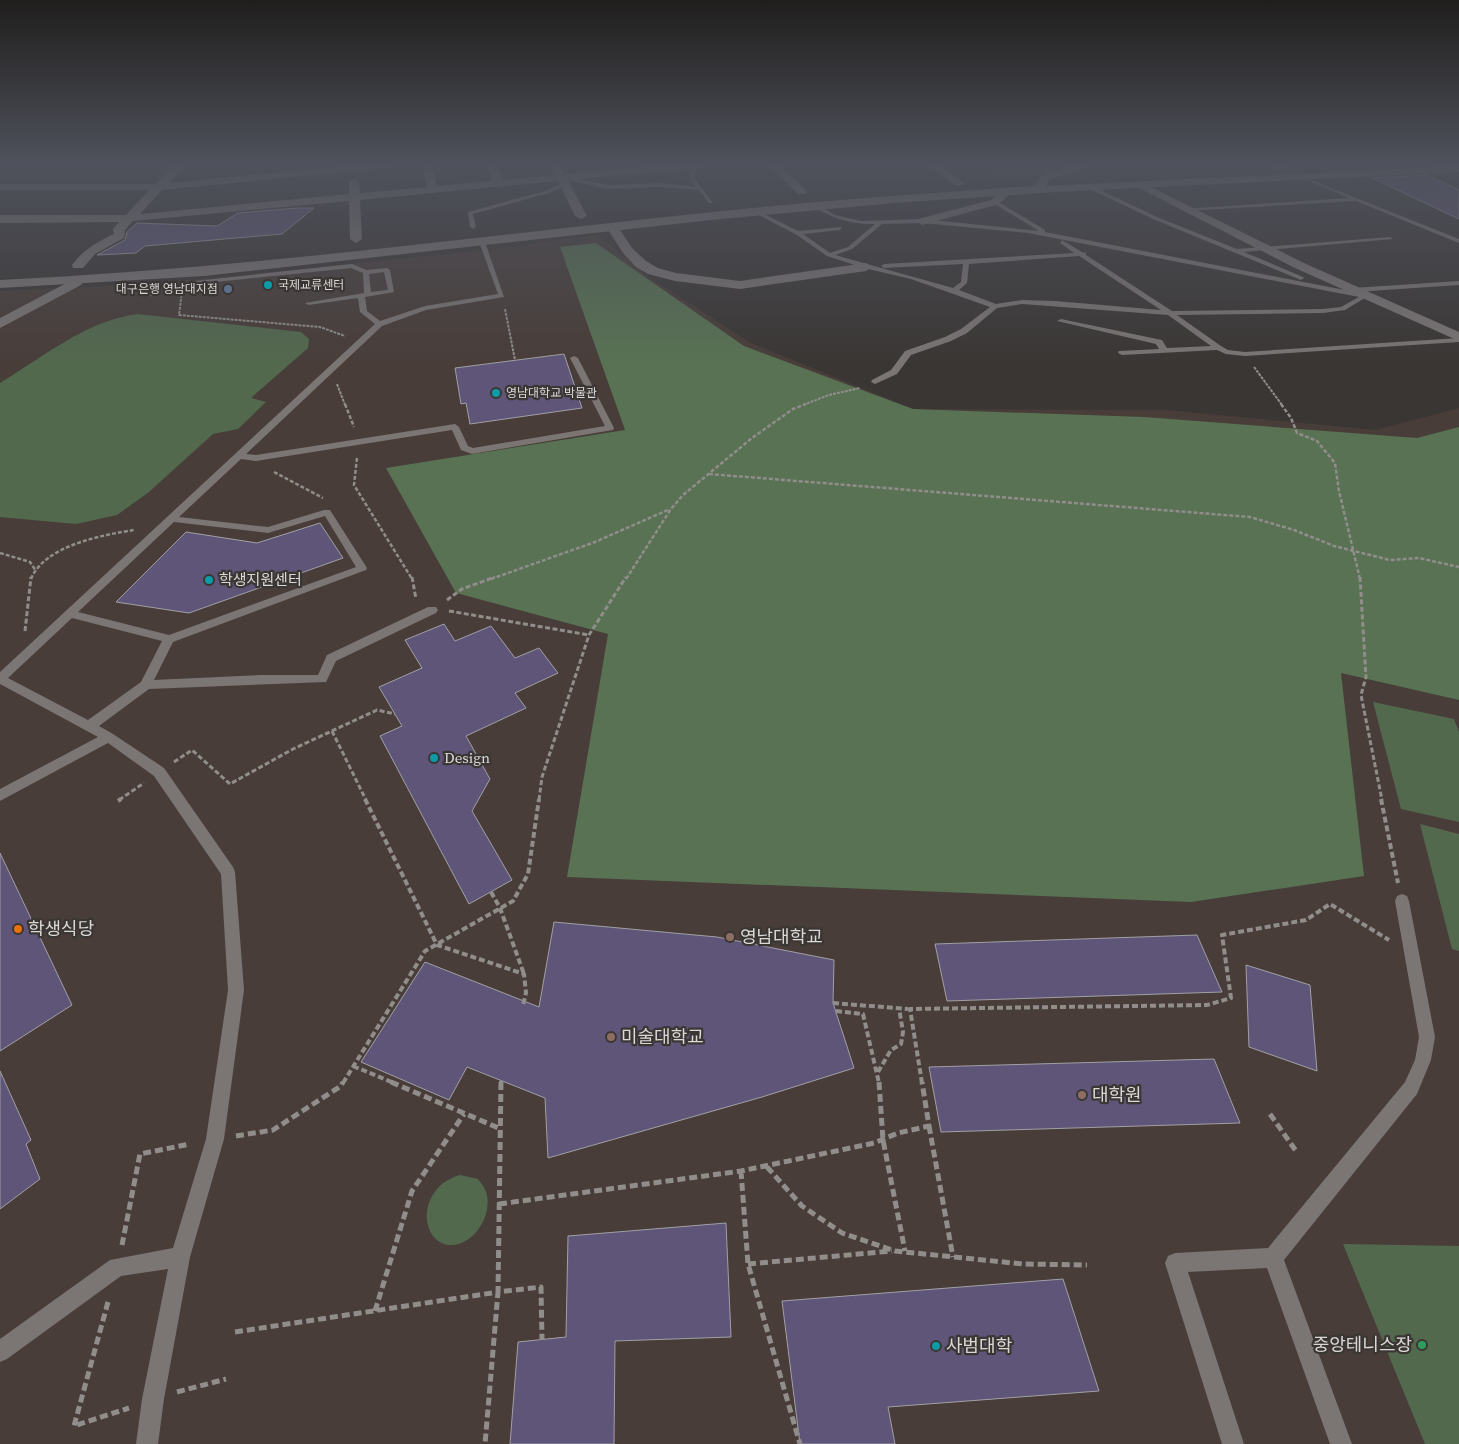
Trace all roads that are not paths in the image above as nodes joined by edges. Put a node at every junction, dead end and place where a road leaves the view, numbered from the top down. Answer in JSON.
{"nodes":[{"id":1,"x":119,"y":229,"type":"edge"},
{"id":2,"x":356,"y":229,"type":"edge"},
{"id":3,"x":600,"y":229,"type":"edge"},
{"id":4,"x":614,"y":229,"type":"edge"},
{"id":5,"x":791,"y":229,"type":"edge"},
{"id":6,"x":828,"y":229,"type":"edge"},
{"id":7,"x":873,"y":229,"type":"edge"},
{"id":8,"x":1014,"y":229,"type":"edge"},
{"id":9,"x":1041,"y":229,"type":"edge"},
{"id":10,"x":1185,"y":229,"type":"edge"},
{"id":11,"x":1227,"y":229,"type":"edge"},
{"id":12,"x":1430,"y":229,"type":"edge"},
{"id":13,"x":798,"y":233,"type":"junction"},
{"id":14,"x":1459,"y":235,"type":"edge"},
{"id":15,"x":1446,"y":236,"type":"junction"},
{"id":16,"x":1056,"y":238,"type":"junction"},
{"id":17,"x":1390,"y":238,"type":"dead end"},
{"id":18,"x":356,"y":239,"type":"dead end"},
{"id":19,"x":1459,"y":241,"type":"edge"},
{"id":20,"x":482,"y":242,"type":"junction"},
{"id":21,"x":1266,"y":248,"type":"junction"},
{"id":22,"x":1120,"y":250,"type":"junction"},
{"id":23,"x":1234,"y":251,"type":"junction"},
{"id":24,"x":1102,"y":252,"type":"dead end"},
{"id":25,"x":1094,"y":253,"type":"dead end"},
{"id":26,"x":1082,"y":254,"type":"junction"},
{"id":27,"x":829,"y":255,"type":"junction"},
{"id":28,"x":966,"y":262,"type":"junction"},
{"id":29,"x":96,"y":263,"type":"dead end"},
{"id":30,"x":73,"y":265,"type":"joint"},
{"id":31,"x":866,"y":267,"type":"junction"},
{"id":32,"x":366,"y":272,"type":"junction"},
{"id":33,"x":76,"y":282,"type":"junction"},
{"id":34,"x":197,"y":282,"type":"dead end"},
{"id":35,"x":1459,"y":283,"type":"edge"},
{"id":36,"x":0,"y":284,"type":"edge"},
{"id":37,"x":1329,"y":289,"type":"junction"},
{"id":38,"x":954,"y":290,"type":"junction"},
{"id":39,"x":1359,"y":293,"type":"junction"},
{"id":40,"x":364,"y":295,"type":"junction"},
{"id":41,"x":308,"y":303,"type":"dead end"},
{"id":42,"x":996,"y":306,"type":"junction"},
{"id":43,"x":1170,"y":313,"type":"junction"},
{"id":44,"x":1061,"y":321,"type":"dead end"},
{"id":45,"x":0,"y":324,"type":"edge"},
{"id":46,"x":379,"y":324,"type":"junction"},
{"id":47,"x":1459,"y":339,"type":"edge"},
{"id":48,"x":1218,"y":348,"type":"junction"},
{"id":49,"x":1164,"y":350,"type":"junction"},
{"id":50,"x":1122,"y":353,"type":"dead end"},
{"id":51,"x":574,"y":358,"type":"dead end"},
{"id":52,"x":875,"y":382,"type":"road end"},
{"id":53,"x":240,"y":456,"type":"junction"},
{"id":54,"x":173,"y":519,"type":"junction"},
{"id":55,"x":432,"y":610,"type":"road end"},
{"id":56,"x":70,"y":614,"type":"junction"},
{"id":57,"x":169,"y":639,"type":"junction"},
{"id":58,"x":0,"y":679,"type":"edge"},
{"id":59,"x":146,"y":685,"type":"junction"},
{"id":60,"x":89,"y":726,"type":"junction"},
{"id":61,"x":109,"y":737,"type":"junction"},
{"id":62,"x":0,"y":795,"type":"edge"},
{"id":63,"x":1402,"y":901,"type":"road end"},
{"id":64,"x":180,"y":1257,"type":"junction"},
{"id":65,"x":1273,"y":1258,"type":"junction"},
{"id":66,"x":0,"y":1352,"type":"edge"},
{"id":67,"x":147,"y":1444,"type":"edge"},
{"id":68,"x":1234,"y":1444,"type":"edge"},
{"id":69,"x":1340,"y":1444,"type":"edge"}],
"edges":[{"from":1,"to":30,"type":"street"},
{"from":2,"to":18,"type":"street"},
{"from":3,"to":20,"type":"main road"},
{"from":4,"to":31,"type":"street"},
{"from":5,"to":13,"type":"lane"},
{"from":6,"to":13,"type":"lane"},
{"from":7,"to":27,"type":"lane"},
{"from":8,"to":16,"type":"lane"},
{"from":9,"to":16,"type":"lane"},
{"from":10,"to":23,"type":"lane"},
{"from":11,"to":21,"type":"street"},
{"from":12,"to":15,"type":"lane"},
{"from":13,"to":27,"type":"lane"},
{"from":14,"to":15,"type":"lane"},
{"from":15,"to":19,"type":"lane"},
{"from":16,"to":22,"type":"lane"},
{"from":16,"to":26,"type":"lane"},
{"from":17,"to":21,"type":"lane"},
{"from":20,"to":33,"type":"main road"},
{"from":20,"to":46,"type":"lane"},
{"from":21,"to":23,"type":"lane"},
{"from":21,"to":39,"type":"street"},
{"from":22,"to":24,"type":"lane"},
{"from":22,"to":37,"type":"lane"},
{"from":23,"to":37,"type":"lane"},
{"from":25,"to":26,"type":"lane"},
{"from":26,"to":28,"type":"lane"},
{"from":26,"to":43,"type":"lane"},
{"from":27,"to":31,"type":"lane"},
{"from":28,"to":31,"type":"lane"},
{"from":28,"to":38,"type":"lane"},
{"from":29,"to":30,"type":"main road"},
{"from":31,"to":38,"type":"lane"},
{"from":32,"to":34,"type":"lane"},
{"from":32,"to":40,"type":"lane"},
{"from":32,"to":40,"type":"lane"},
{"from":33,"to":36,"type":"main road"},
{"from":33,"to":45,"type":"street"},
{"from":35,"to":39,"type":"lane"},
{"from":37,"to":39,"type":"lane"},
{"from":38,"to":42,"type":"lane"},
{"from":39,"to":43,"type":"lane"},
{"from":39,"to":47,"type":"street"},
{"from":40,"to":41,"type":"lane"},
{"from":40,"to":46,"type":"lane"},
{"from":42,"to":43,"type":"lane"},
{"from":42,"to":52,"type":"lane"},
{"from":43,"to":48,"type":"lane"},
{"from":44,"to":49,"type":"lane"},
{"from":46,"to":53,"type":"lane"},
{"from":47,"to":48,"type":"lane"},
{"from":48,"to":49,"type":"lane"},
{"from":49,"to":50,"type":"lane"},
{"from":51,"to":53,"type":"lane"},
{"from":53,"to":54,"type":"lane"},
{"from":54,"to":56,"type":"lane"},
{"from":54,"to":57,"type":"lane"},
{"from":55,"to":59,"type":"lane"},
{"from":56,"to":57,"type":"lane"},
{"from":56,"to":58,"type":"lane"},
{"from":57,"to":59,"type":"lane"},
{"from":58,"to":60,"type":"lane"},
{"from":59,"to":60,"type":"lane"},
{"from":60,"to":61,"type":"lane"},
{"from":61,"to":62,"type":"lane"},
{"from":61,"to":64,"type":"lane"},
{"from":63,"to":65,"type":"lane"},
{"from":64,"to":66,"type":"lane"},
{"from":64,"to":67,"type":"lane"},
{"from":65,"to":68,"type":"lane"},
{"from":65,"to":69,"type":"lane"}]}
